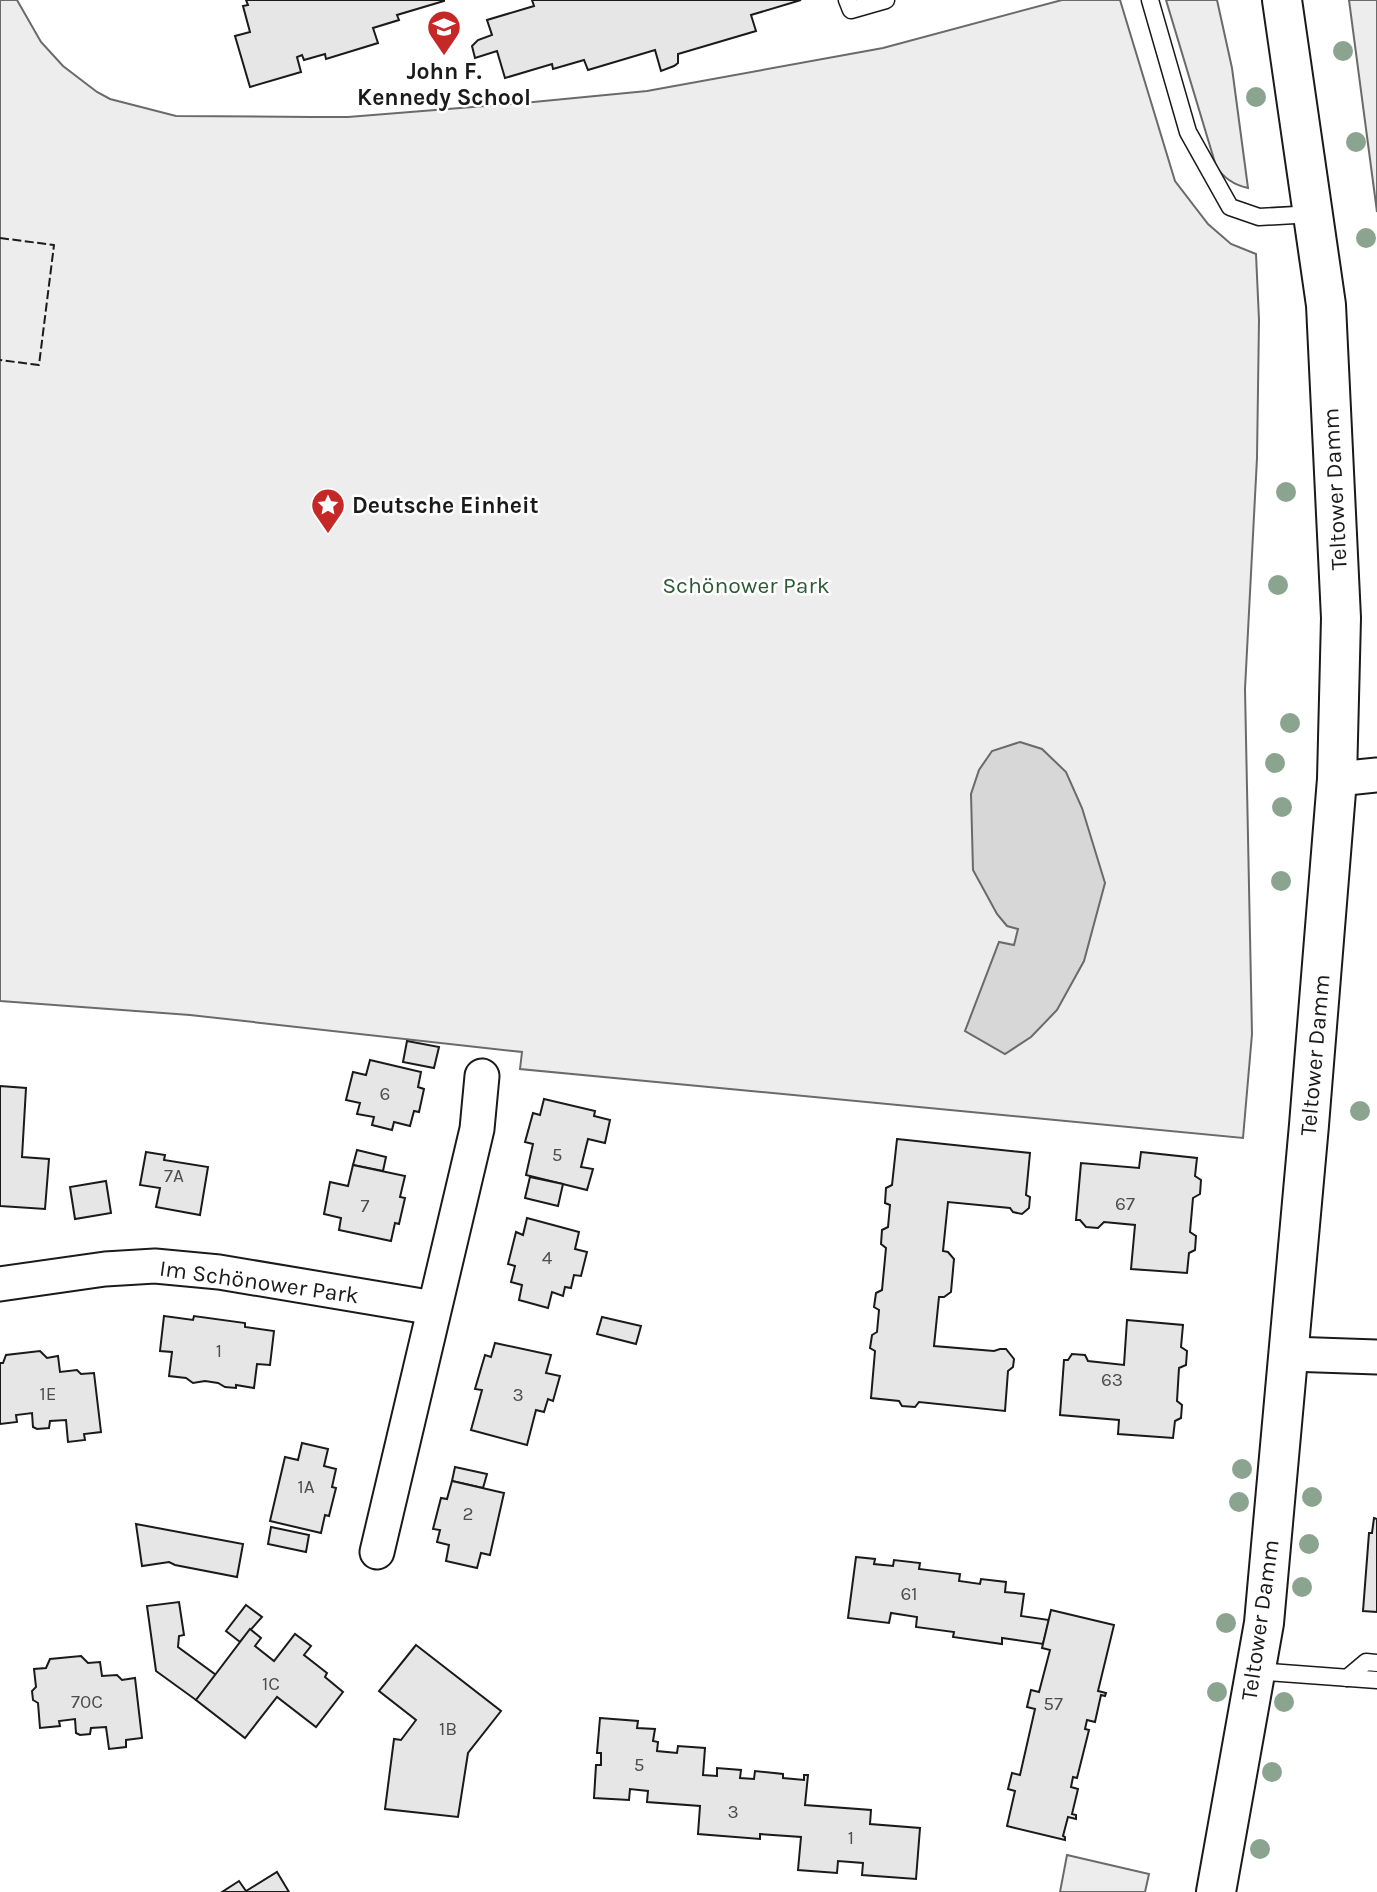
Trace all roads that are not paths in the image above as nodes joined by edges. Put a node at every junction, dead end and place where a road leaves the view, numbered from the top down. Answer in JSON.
{"nodes":[{"id":1,"x":848,"y":0,"type":"edge"},
{"id":2,"x":887,"y":0,"type":"edge"},
{"id":3,"x":1150,"y":0,"type":"edge"},
{"id":4,"x":1282,"y":0,"type":"edge"},
{"id":5,"x":1313,"y":214,"type":"junction"},
{"id":6,"x":1377,"y":775,"type":"edge"},
{"id":7,"x":1337,"y":779,"type":"junction"},
{"id":8,"x":482,"y":1076,"type":"dead end"},
{"id":9,"x":0,"y":1284,"type":"edge"},
{"id":10,"x":434,"y":1308,"type":"junction"},
{"id":11,"x":1289,"y":1354,"type":"junction"},
{"id":12,"x":1377,"y":1357,"type":"edge"},
{"id":13,"x":377,"y":1552,"type":"dead end"},
{"id":14,"x":1377,"y":1663,"type":"edge"},
{"id":15,"x":1255,"y":1671,"type":"junction"},
{"id":16,"x":1347,"y":1678,"type":"junction"},
{"id":17,"x":1377,"y":1680,"type":"edge"},
{"id":18,"x":1216,"y":1892,"type":"edge"}],
"edges":[{"from":1,"to":2,"type":"lane"},
{"from":3,"to":5,"type":"lane"},
{"from":4,"to":5,"type":"main road","name":"Teltower Damm"},
{"from":5,"to":7,"type":"main road","name":"Teltower Damm"},
{"from":6,"to":7,"type":"street"},
{"from":7,"to":11,"type":"main road","name":"Teltower Damm"},
{"from":8,"to":10,"type":"street"},
{"from":9,"to":10,"type":"street","name":"Im Schönower Park"},
{"from":10,"to":13,"type":"street"},
{"from":11,"to":12,"type":"street"},
{"from":11,"to":15,"type":"main road","name":"Teltower Damm"},
{"from":14,"to":16,"type":"lane"},
{"from":15,"to":16,"type":"lane"},
{"from":15,"to":18,"type":"main road","name":"Teltower Damm"},
{"from":16,"to":17,"type":"lane"}]}
